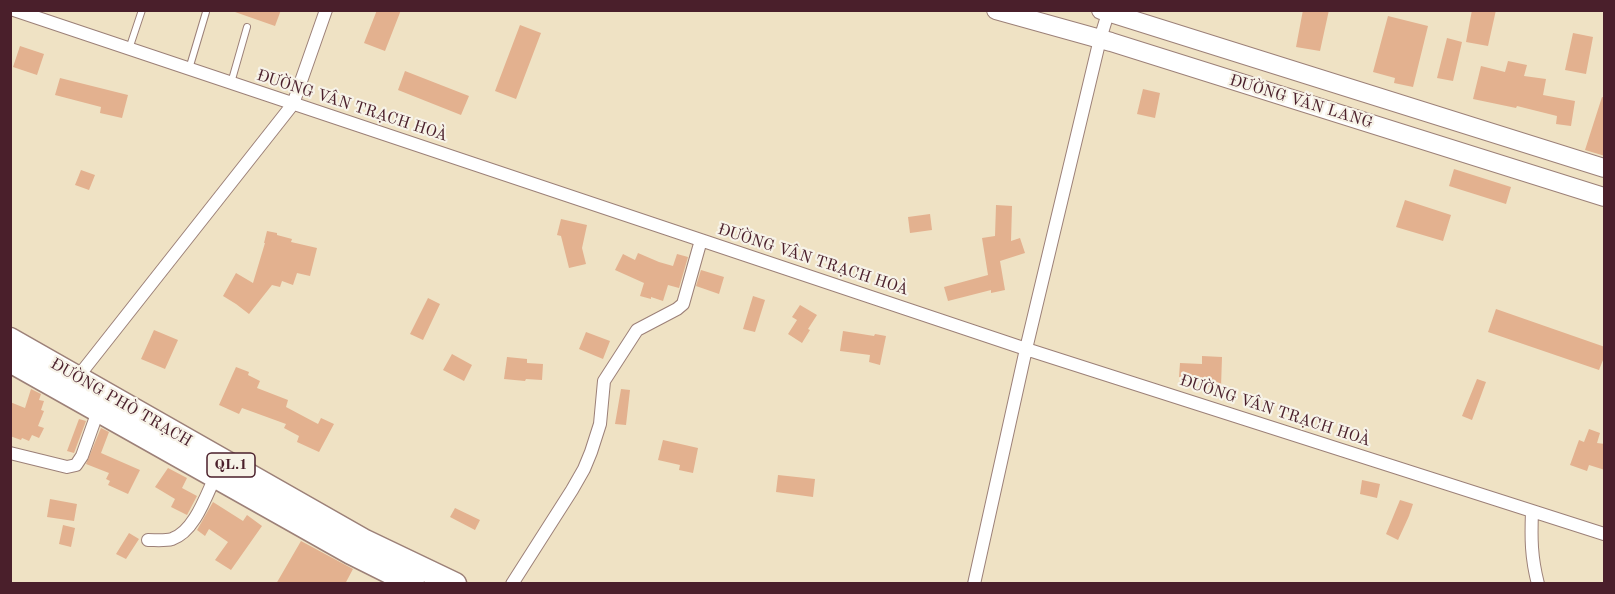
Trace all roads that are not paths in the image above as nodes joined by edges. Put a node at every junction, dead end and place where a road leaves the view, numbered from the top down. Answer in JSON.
{"nodes":[{"id":1,"x":14,"y":10,"type":"edge"},
{"id":2,"x":142,"y":10,"type":"edge"},
{"id":3,"x":326,"y":10,"type":"edge"},
{"id":4,"x":996,"y":10,"type":"edge"},
{"id":5,"x":1106,"y":11,"type":"edge"},
{"id":6,"x":206,"y":12,"type":"dead end"},
{"id":7,"x":48,"y":16,"type":"edge"},
{"id":8,"x":247,"y":27,"type":"dead end"},
{"id":9,"x":1100,"y":39,"type":"junction"},
{"id":10,"x":129,"y":49,"type":"junction"},
{"id":11,"x":189,"y":69,"type":"junction"},
{"id":12,"x":231,"y":83,"type":"junction"},
{"id":13,"x":294,"y":104,"type":"junction"},
{"id":14,"x":1605,"y":168,"type":"edge"},
{"id":15,"x":1605,"y":197,"type":"edge"},
{"id":16,"x":701,"y":240,"type":"junction"},
{"id":17,"x":10,"y":339,"type":"edge"},
{"id":18,"x":1026,"y":349,"type":"junction"},
{"id":19,"x":10,"y":361,"type":"edge"},
{"id":20,"x":71,"y":385,"type":"junction"},
{"id":21,"x":98,"y":411,"type":"junction"},
{"id":22,"x":10,"y":453,"type":"edge"},
{"id":23,"x":215,"y":477,"type":"junction"},
{"id":24,"x":1532,"y":511,"type":"junction"},
{"id":25,"x":1605,"y":534,"type":"edge"},
{"id":26,"x":148,"y":540,"type":"dead end"},
{"id":27,"x":413,"y":584,"type":"edge"},
{"id":28,"x":455,"y":584,"type":"edge"},
{"id":29,"x":512,"y":584,"type":"edge"},
{"id":30,"x":974,"y":584,"type":"edge"},
{"id":31,"x":1538,"y":584,"type":"edge"}],
"edges":[{"from":1,"to":7,"type":"street","name":"ĐƯỜNG VÂN TRẠCH HOÀ"},
{"from":2,"to":10,"type":"lane"},
{"from":3,"to":13,"type":"street"},
{"from":4,"to":9,"type":"street","name":"ĐƯỜNG VĂN LANG"},
{"from":5,"to":9,"type":"street"},
{"from":5,"to":14,"type":"street","name":"ĐƯỜNG VĂN LANG"},
{"from":6,"to":11,"type":"lane"},
{"from":7,"to":10,"type":"street","name":"ĐƯỜNG VÂN TRẠCH HOÀ"},
{"from":8,"to":12,"type":"lane"},
{"from":9,"to":15,"type":"street","name":"ĐƯỜNG VĂN LANG"},
{"from":9,"to":18,"type":"street"},
{"from":10,"to":11,"type":"street","name":"ĐƯỜNG VÂN TRẠCH HOÀ"},
{"from":11,"to":12,"type":"street","name":"ĐƯỜNG VÂN TRẠCH HOÀ"},
{"from":12,"to":13,"type":"street","name":"ĐƯỜNG VÂN TRẠCH HOÀ"},
{"from":13,"to":16,"type":"street","name":"ĐƯỜNG VÂN TRẠCH HOÀ"},
{"from":13,"to":20,"type":"street"},
{"from":16,"to":18,"type":"street","name":"ĐƯỜNG VÂN TRẠCH HOÀ"},
{"from":16,"to":29,"type":"street"},
{"from":17,"to":20,"type":"highway","name":"ĐƯỜNG PHÒ TRẠCH","number":"QL.1"},
{"from":18,"to":24,"type":"street","name":"ĐƯỜNG VÂN TRẠCH HOÀ"},
{"from":18,"to":30,"type":"street"},
{"from":19,"to":20,"type":"highway","name":"ĐƯỜNG PHÒ TRẠCH","number":"QL.1"},
{"from":20,"to":21,"type":"highway","name":"ĐƯỜNG PHÒ TRẠCH","number":"QL.1"},
{"from":20,"to":28,"type":"highway","name":"ĐƯỜNG PHÒ TRẠCH","number":"QL.1"},
{"from":21,"to":22,"type":"street"},
{"from":21,"to":23,"type":"highway","name":"ĐƯỜNG PHÒ TRẠCH","number":"QL.1"},
{"from":23,"to":26,"type":"street"},
{"from":23,"to":27,"type":"highway","name":"ĐƯỜNG PHÒ TRẠCH","number":"QL.1"},
{"from":24,"to":25,"type":"street","name":"ĐƯỜNG VÂN TRẠCH HOÀ"},
{"from":24,"to":31,"type":"street"}]}
